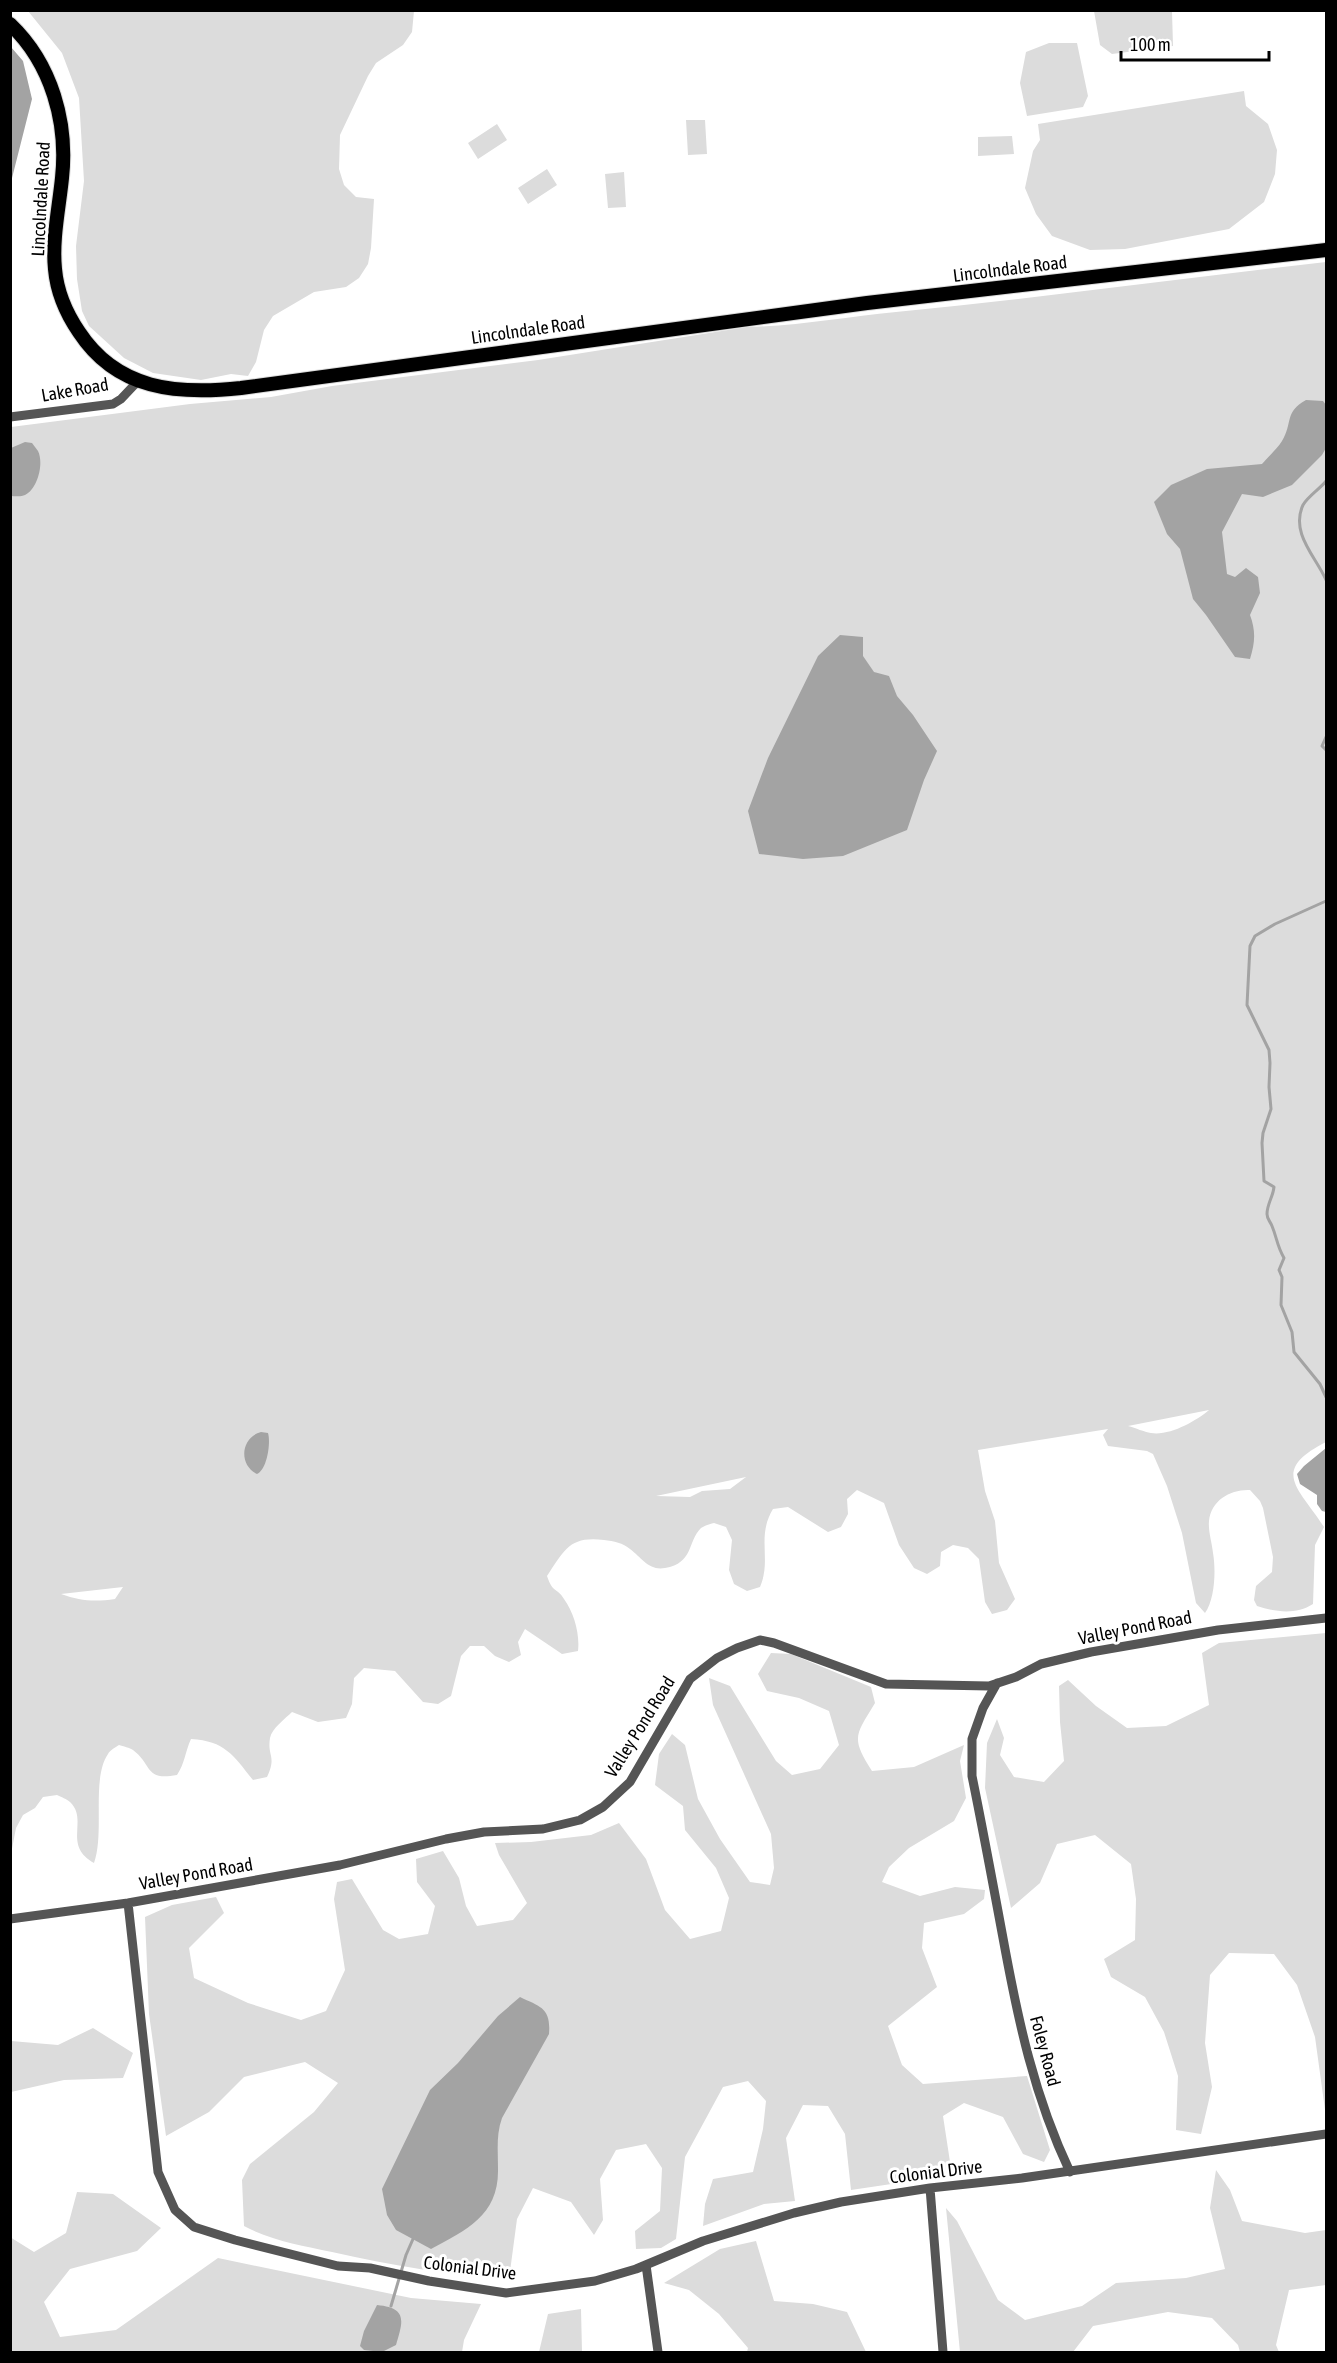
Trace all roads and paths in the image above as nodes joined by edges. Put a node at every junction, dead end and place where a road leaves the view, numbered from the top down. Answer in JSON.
{"nodes":[{"id":1,"x":10,"y":24,"type":"edge"},
{"id":2,"x":1326,"y":250,"type":"edge"},
{"id":3,"x":138,"y":381,"type":"junction"},
{"id":4,"x":10,"y":417,"type":"edge"},
{"id":5,"x":1326,"y":1618,"type":"edge"},
{"id":6,"x":997,"y":1683,"type":"junction"},
{"id":7,"x":128,"y":1903,"type":"junction"},
{"id":8,"x":10,"y":1919,"type":"edge"},
{"id":9,"x":1326,"y":2134,"type":"edge"},
{"id":10,"x":1070,"y":2172,"type":"junction"},
{"id":11,"x":930,"y":2188,"type":"junction"},
{"id":12,"x":646,"y":2265,"type":"junction"},
{"id":13,"x":658,"y":2352,"type":"edge"},
{"id":14,"x":943,"y":2352,"type":"edge"}],
"edges":[{"from":1,"to":3,"type":"main road","name":"Lincolndale Road"},
{"from":2,"to":3,"type":"main road","name":"Lincolndale Road"},
{"from":3,"to":4,"type":"street","name":"Lake Road"},
{"from":5,"to":6,"type":"street","name":"Valley Pond Road"},
{"from":6,"to":7,"type":"street","name":"Valley Pond Road"},
{"from":6,"to":10,"type":"street","name":"Foley Road"},
{"from":7,"to":8,"type":"street","name":"Valley Pond Road"},
{"from":7,"to":12,"type":"street","name":"Colonial Drive"},
{"from":9,"to":10,"type":"street"},
{"from":10,"to":11,"type":"street","name":"Colonial Drive"},
{"from":11,"to":12,"type":"street","name":"Colonial Drive"},
{"from":11,"to":14,"type":"street"},
{"from":12,"to":13,"type":"street"}]}
